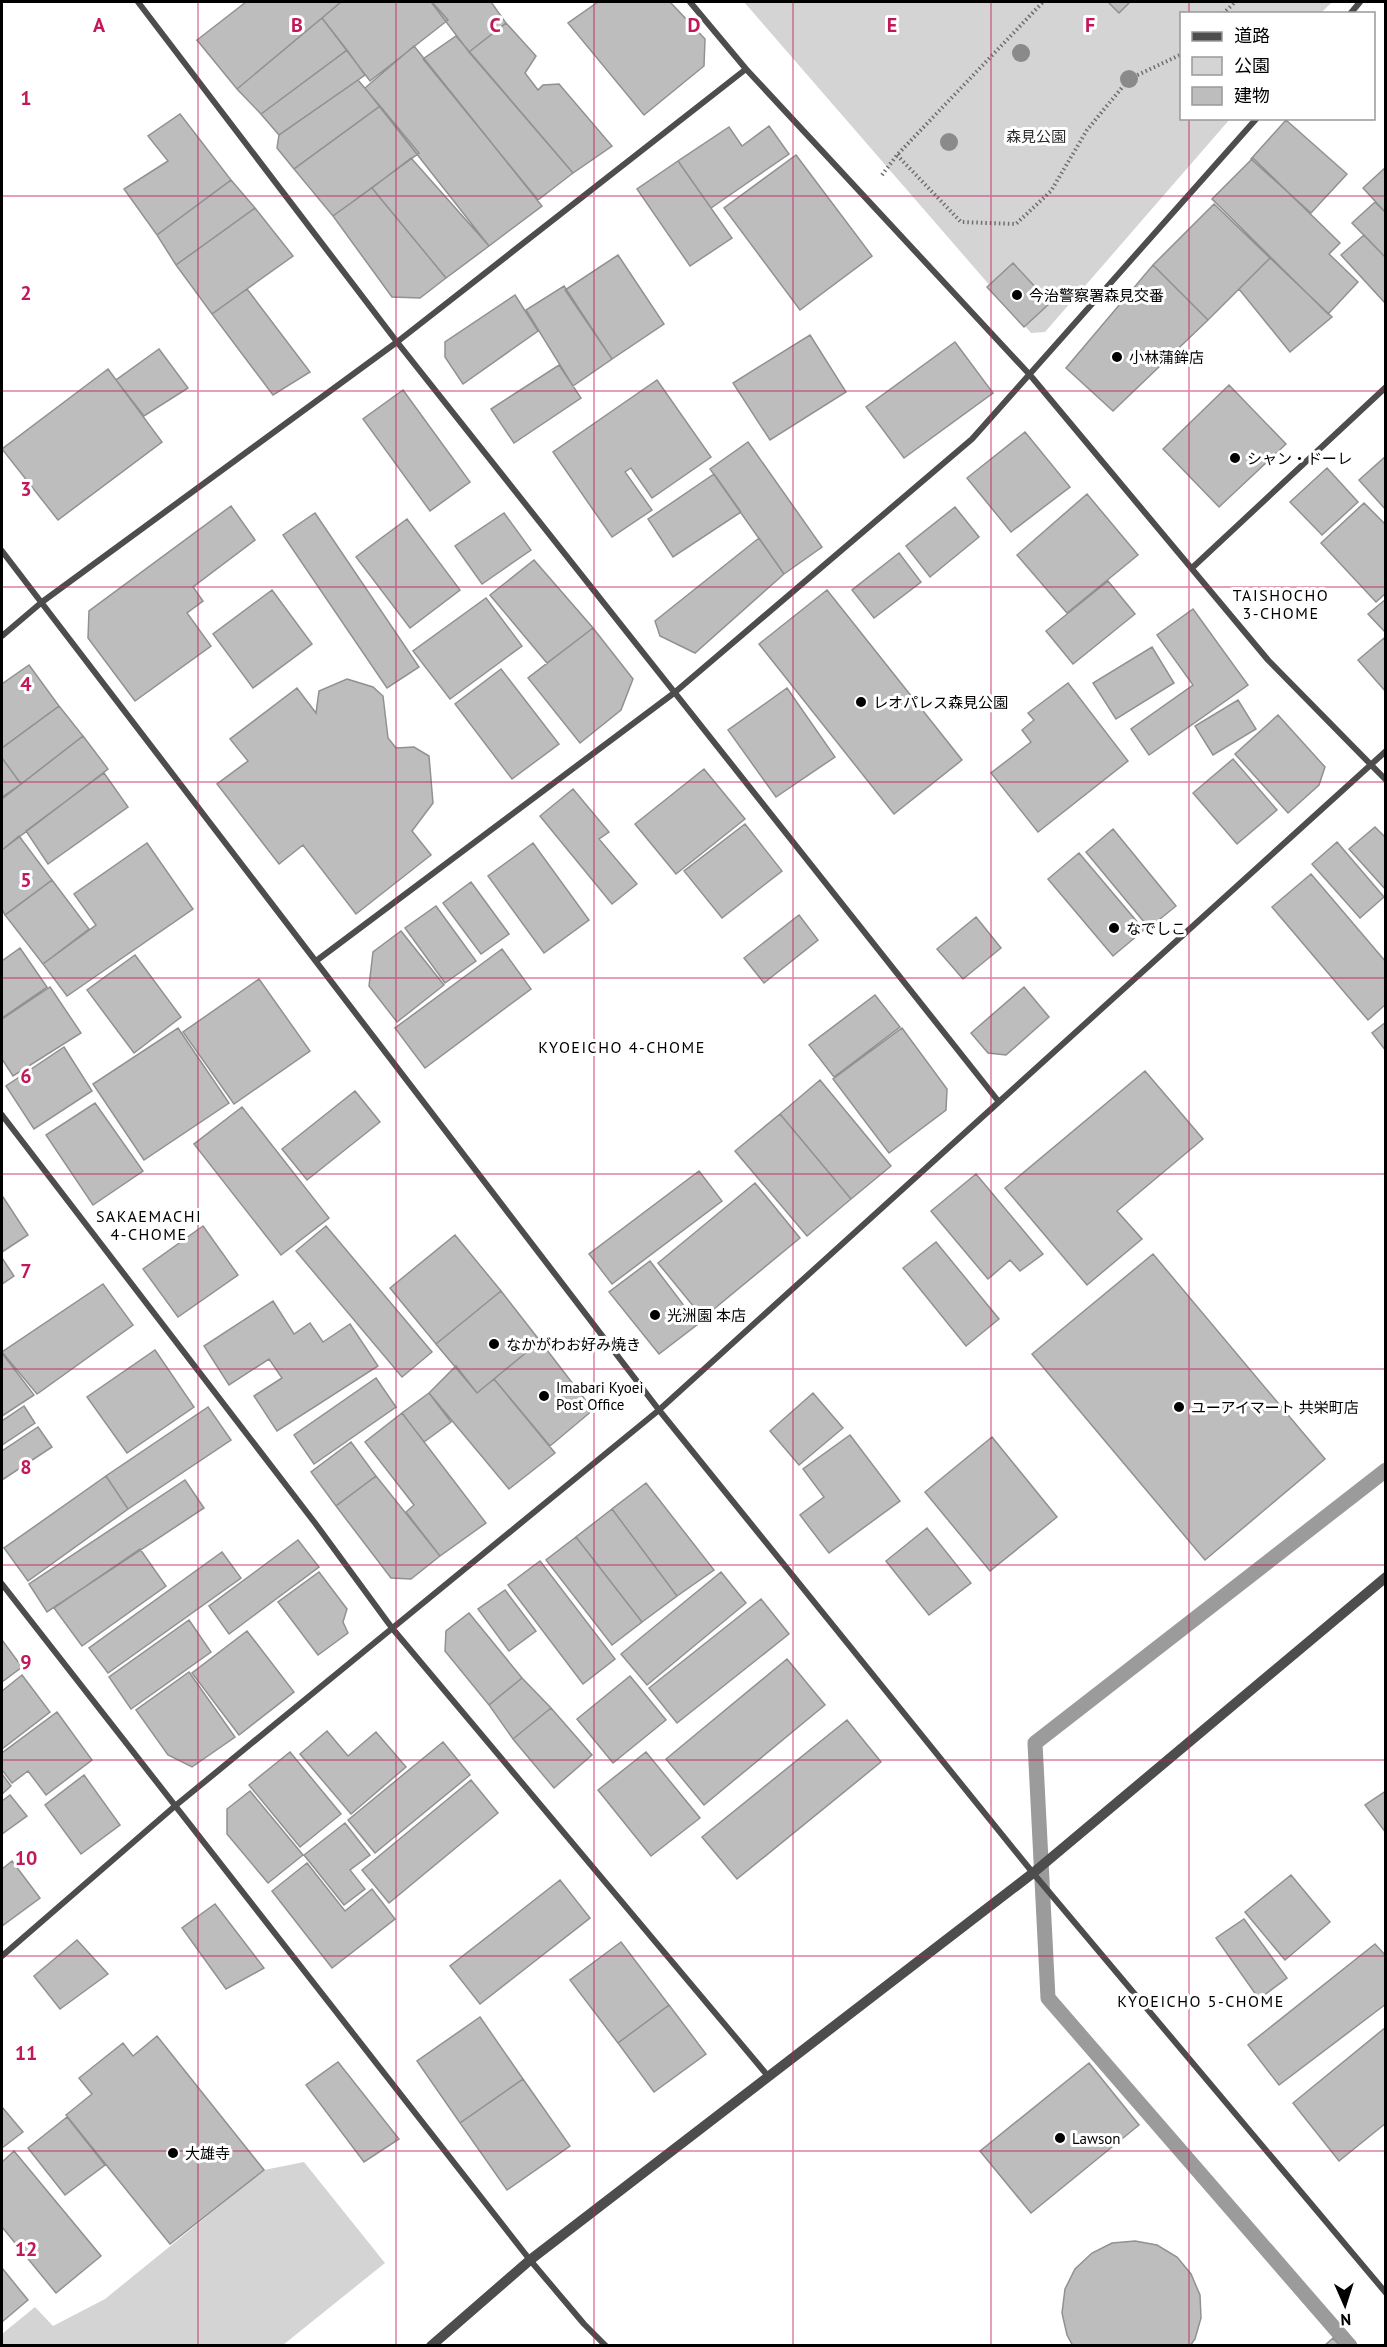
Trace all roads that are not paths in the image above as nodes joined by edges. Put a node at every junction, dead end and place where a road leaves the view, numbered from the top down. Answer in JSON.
{"nodes":[{"id":1,"x":138,"y":2,"type":"edge"},
{"id":2,"x":690,"y":2,"type":"edge"},
{"id":3,"x":746,"y":69,"type":"junction"},
{"id":4,"x":1255,"y":120,"type":"edge"},
{"id":5,"x":397,"y":342,"type":"junction"},
{"id":6,"x":1030,"y":375,"type":"junction"},
{"id":7,"x":1386,"y":387,"type":"edge"},
{"id":8,"x":2,"y":551,"type":"edge"},
{"id":9,"x":1191,"y":568,"type":"junction"},
{"id":10,"x":42,"y":602,"type":"junction"},
{"id":11,"x":2,"y":636,"type":"edge"},
{"id":12,"x":674,"y":693,"type":"junction"},
{"id":13,"x":1386,"y":751,"type":"edge"},
{"id":14,"x":1371,"y":764,"type":"junction"},
{"id":15,"x":1386,"y":780,"type":"edge"},
{"id":16,"x":316,"y":961,"type":"junction"},
{"id":17,"x":999,"y":1102,"type":"junction"},
{"id":18,"x":2,"y":1115,"type":"edge"},
{"id":19,"x":659,"y":1410,"type":"junction"},
{"id":20,"x":1386,"y":1577,"type":"edge"},
{"id":21,"x":2,"y":1584,"type":"edge"},
{"id":22,"x":392,"y":1628,"type":"junction"},
{"id":23,"x":175,"y":1806,"type":"junction"},
{"id":24,"x":1033,"y":1873,"type":"junction"},
{"id":25,"x":2,"y":1956,"type":"edge"},
{"id":26,"x":768,"y":2076,"type":"junction"},
{"id":27,"x":530,"y":2260,"type":"junction"},
{"id":28,"x":1386,"y":2294,"type":"edge"},
{"id":29,"x":431,"y":2346,"type":"edge"},
{"id":30,"x":606,"y":2346,"type":"edge"}],
"edges":[{"from":1,"to":5,"type":"street"},
{"from":2,"to":3,"type":"street"},
{"from":3,"to":5,"type":"street"},
{"from":3,"to":6,"type":"street"},
{"from":4,"to":6,"type":"street"},
{"from":5,"to":10,"type":"street"},
{"from":5,"to":12,"type":"street"},
{"from":6,"to":9,"type":"street"},
{"from":6,"to":12,"type":"street"},
{"from":7,"to":9,"type":"street"},
{"from":8,"to":10,"type":"street"},
{"from":9,"to":14,"type":"street"},
{"from":10,"to":11,"type":"street"},
{"from":10,"to":16,"type":"street"},
{"from":12,"to":16,"type":"street"},
{"from":12,"to":17,"type":"street"},
{"from":13,"to":14,"type":"street"},
{"from":14,"to":15,"type":"street"},
{"from":14,"to":17,"type":"street"},
{"from":16,"to":19,"type":"street"},
{"from":17,"to":19,"type":"street"},
{"from":18,"to":22,"type":"street"},
{"from":19,"to":22,"type":"street"},
{"from":19,"to":24,"type":"street"},
{"from":20,"to":24,"type":"street"},
{"from":21,"to":23,"type":"street"},
{"from":22,"to":23,"type":"street"},
{"from":22,"to":26,"type":"street"},
{"from":23,"to":25,"type":"street"},
{"from":23,"to":27,"type":"street"},
{"from":24,"to":26,"type":"street"},
{"from":24,"to":28,"type":"street"},
{"from":26,"to":27,"type":"street"},
{"from":27,"to":29,"type":"street"},
{"from":27,"to":30,"type":"street"}]}
